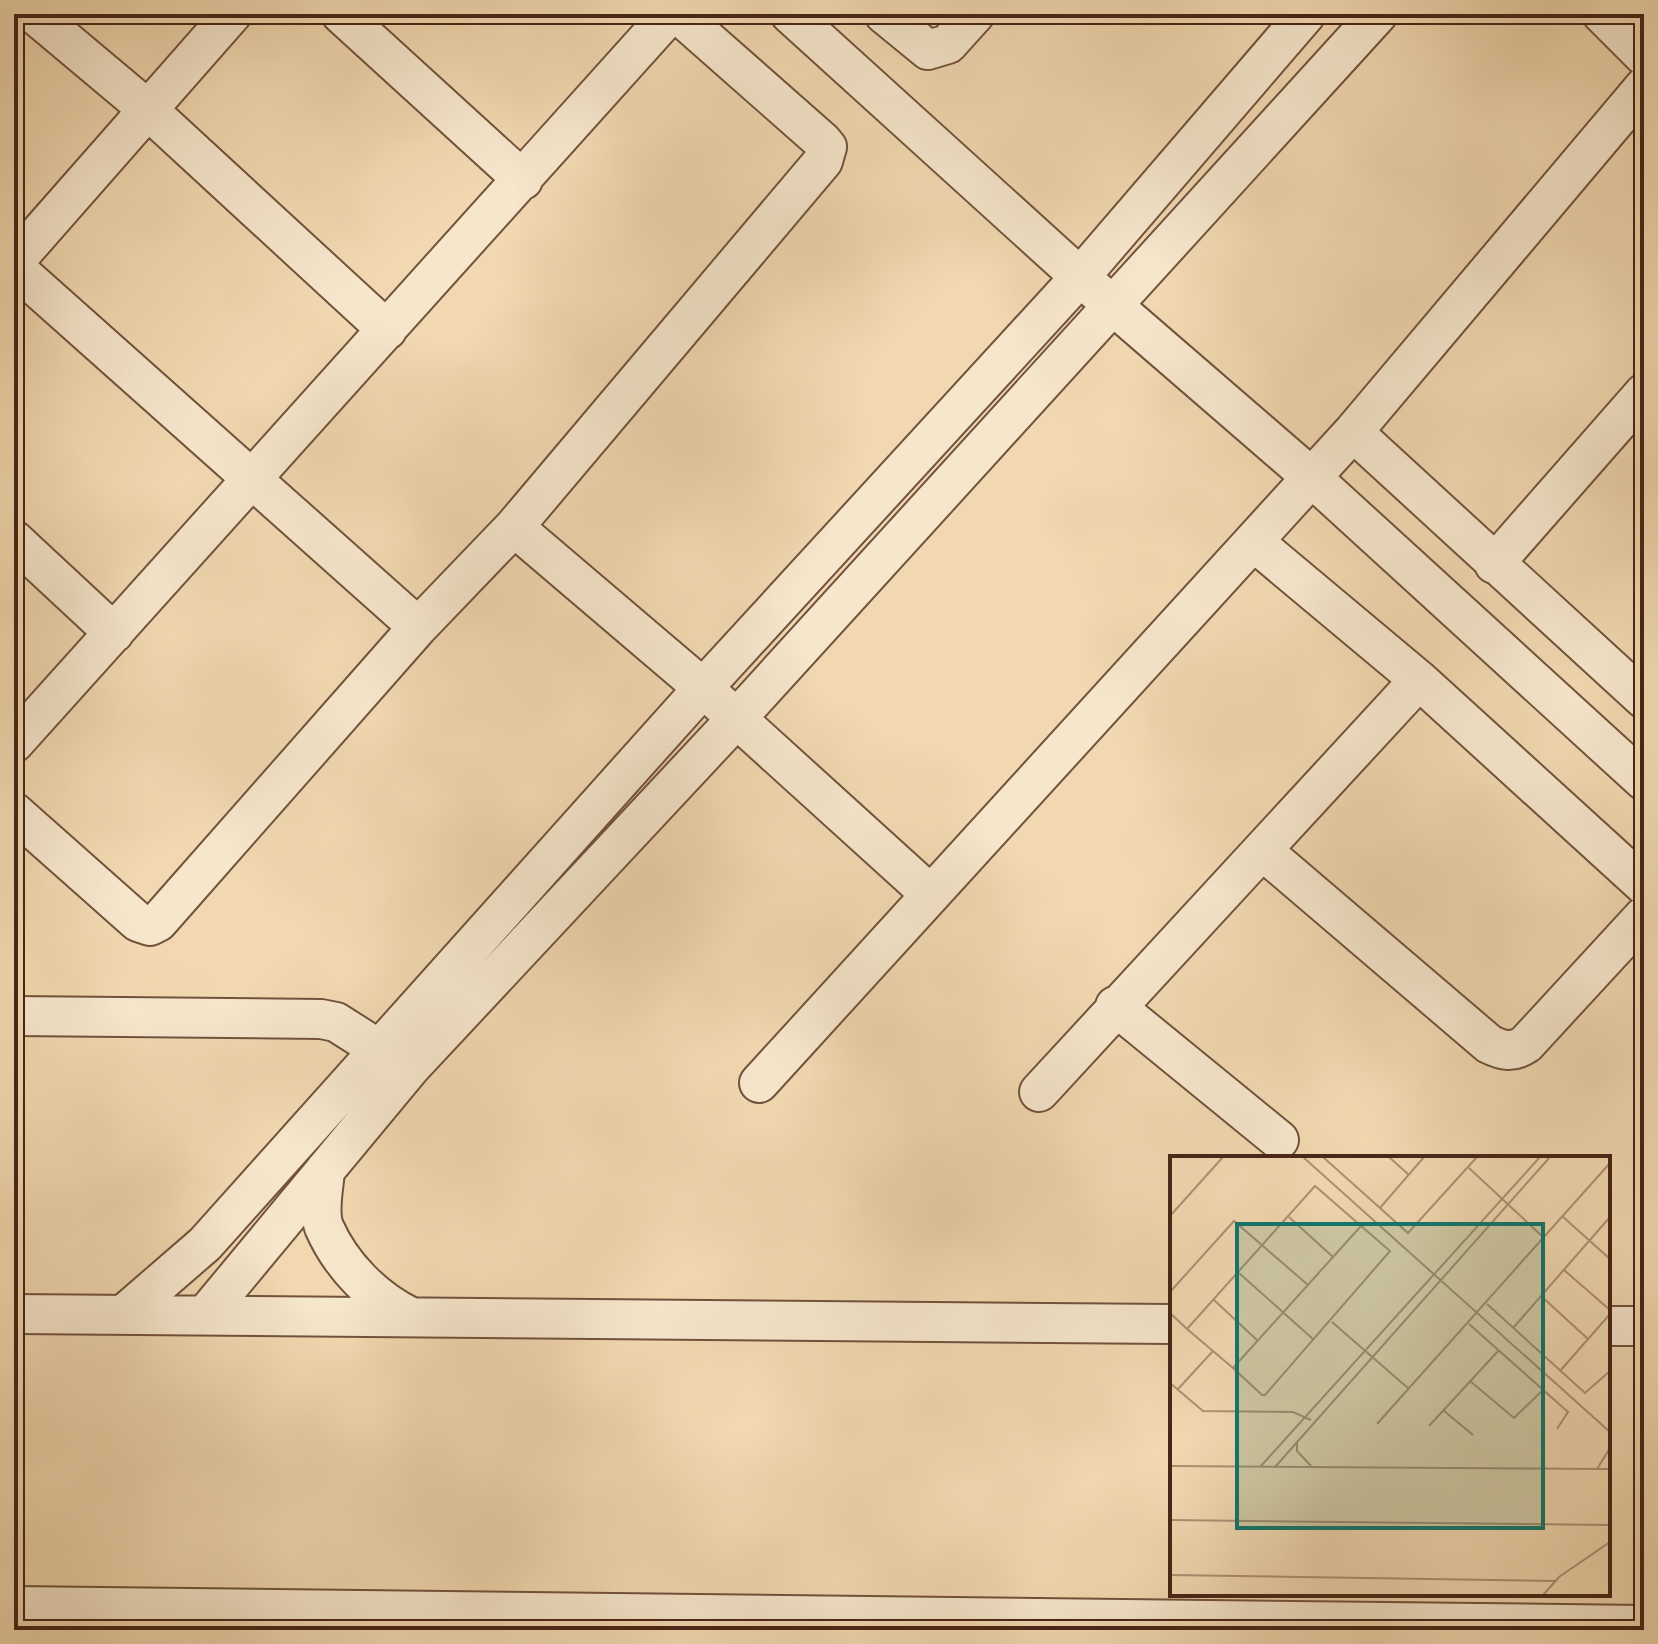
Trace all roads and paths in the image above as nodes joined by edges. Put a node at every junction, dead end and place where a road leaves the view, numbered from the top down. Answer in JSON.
{"nodes":[{"id":1,"x":34,"y":14,"type":"edge"},
{"id":2,"x":232,"y":14,"type":"edge"},
{"id":3,"x":341,"y":14,"type":"edge"},
{"id":4,"x":670,"y":14,"type":"edge"},
{"id":5,"x":678,"y":14,"type":"edge"},
{"id":6,"x":790,"y":14,"type":"edge"},
{"id":7,"x":884,"y":14,"type":"edge"},
{"id":8,"x":975,"y":14,"type":"edge"},
{"id":9,"x":1306,"y":14,"type":"edge"},
{"id":10,"x":1378,"y":14,"type":"edge"},
{"id":11,"x":1602,"y":14,"type":"edge"},
{"id":12,"x":1644,"y":56,"type":"edge"},
{"id":13,"x":1644,"y":87,"type":"edge"},
{"id":14,"x":146,"y":108,"type":"junction"},
{"id":15,"x":523,"y":180,"type":"junction"},
{"id":16,"x":14,"y":265,"type":"edge"},
{"id":17,"x":1080,"y":277,"type":"junction"},
{"id":18,"x":1115,"y":305,"type":"junction"},
{"id":19,"x":387,"y":330,"type":"junction"},
{"id":20,"x":1644,"y":393,"type":"edge"},
{"id":21,"x":1353,"y":432,"type":"junction"},
{"id":22,"x":1310,"y":476,"type":"junction"},
{"id":23,"x":252,"y":479,"type":"junction"},
{"id":24,"x":514,"y":527,"type":"junction"},
{"id":25,"x":14,"y":540,"type":"edge"},
{"id":26,"x":1254,"y":542,"type":"junction"},
{"id":27,"x":1494,"y":564,"type":"junction"},
{"id":28,"x":418,"y":627,"type":"junction"},
{"id":29,"x":114,"y":633,"type":"junction"},
{"id":30,"x":1419,"y":680,"type":"junction"},
{"id":31,"x":703,"y":688,"type":"junction"},
{"id":32,"x":1644,"y":699,"type":"edge"},
{"id":33,"x":737,"y":718,"type":"junction"},
{"id":34,"x":14,"y":743,"type":"edge"},
{"id":35,"x":1644,"y":781,"type":"edge"},
{"id":36,"x":14,"y":812,"type":"edge"},
{"id":37,"x":1263,"y":851,"type":"junction"},
{"id":38,"x":1644,"y":885,"type":"edge"},
{"id":39,"x":929,"y":893,"type":"junction"},
{"id":40,"x":1644,"y":916,"type":"edge"},
{"id":41,"x":1115,"y":1006,"type":"junction"},
{"id":42,"x":14,"y":1016,"type":"edge"},
{"id":43,"x":378,"y":1049,"type":"junction"},
{"id":44,"x":410,"y":1068,"type":"junction"},
{"id":45,"x":759,"y":1083,"type":"dead end"},
{"id":46,"x":1039,"y":1092,"type":"dead end"},
{"id":47,"x":1279,"y":1140,"type":"dead end"},
{"id":48,"x":325,"y":1170,"type":"junction"},
{"id":49,"x":14,"y":1314,"type":"edge"},
{"id":50,"x":206,"y":1314,"type":"junction"},
{"id":51,"x":123,"y":1315,"type":"junction"},
{"id":52,"x":411,"y":1318,"type":"junction"},
{"id":53,"x":1170,"y":1324,"type":"edge"},
{"id":54,"x":1610,"y":1326,"type":"edge"},
{"id":55,"x":1644,"y":1326,"type":"edge"},
{"id":56,"x":14,"y":1606,"type":"edge"},
{"id":57,"x":1644,"y":1625,"type":"edge"}],
"edges":[{"from":1,"to":14,"type":"street"},
{"from":2,"to":14,"type":"street"},
{"from":3,"to":15,"type":"street"},
{"from":4,"to":15,"type":"street"},
{"from":5,"to":24,"type":"street"},
{"from":6,"to":17,"type":"street"},
{"from":7,"to":8,"type":"street"},
{"from":9,"to":17,"type":"street"},
{"from":10,"to":18,"type":"street"},
{"from":11,"to":12,"type":"street"},
{"from":13,"to":21,"type":"street"},
{"from":14,"to":16,"type":"street"},
{"from":14,"to":19,"type":"street"},
{"from":15,"to":19,"type":"street"},
{"from":16,"to":23,"type":"street"},
{"from":17,"to":18,"type":"street"},
{"from":17,"to":31,"type":"street"},
{"from":18,"to":22,"type":"street"},
{"from":18,"to":33,"type":"street"},
{"from":19,"to":23,"type":"street"},
{"from":20,"to":27,"type":"street"},
{"from":21,"to":22,"type":"street"},
{"from":21,"to":27,"type":"street"},
{"from":22,"to":26,"type":"street"},
{"from":22,"to":35,"type":"street"},
{"from":23,"to":28,"type":"street"},
{"from":23,"to":29,"type":"street"},
{"from":24,"to":28,"type":"street"},
{"from":24,"to":31,"type":"street"},
{"from":25,"to":29,"type":"street"},
{"from":26,"to":30,"type":"street"},
{"from":26,"to":39,"type":"street"},
{"from":27,"to":32,"type":"street"},
{"from":28,"to":36,"type":"street"},
{"from":29,"to":34,"type":"street"},
{"from":30,"to":37,"type":"street"},
{"from":30,"to":38,"type":"street"},
{"from":31,"to":33,"type":"street"},
{"from":31,"to":43,"type":"street"},
{"from":33,"to":39,"type":"street"},
{"from":33,"to":44,"type":"street"},
{"from":37,"to":40,"type":"street"},
{"from":37,"to":41,"type":"street"},
{"from":39,"to":45,"type":"street"},
{"from":41,"to":46,"type":"street"},
{"from":41,"to":47,"type":"street"},
{"from":42,"to":43,"type":"street"},
{"from":43,"to":44,"type":"street"},
{"from":43,"to":51,"type":"street"},
{"from":44,"to":48,"type":"street"},
{"from":48,"to":50,"type":"street"},
{"from":48,"to":52,"type":"street"},
{"from":49,"to":51,"type":"street"},
{"from":50,"to":51,"type":"street"},
{"from":50,"to":52,"type":"street"},
{"from":52,"to":53,"type":"street"},
{"from":54,"to":55,"type":"street"},
{"from":56,"to":57,"type":"street"}]}
